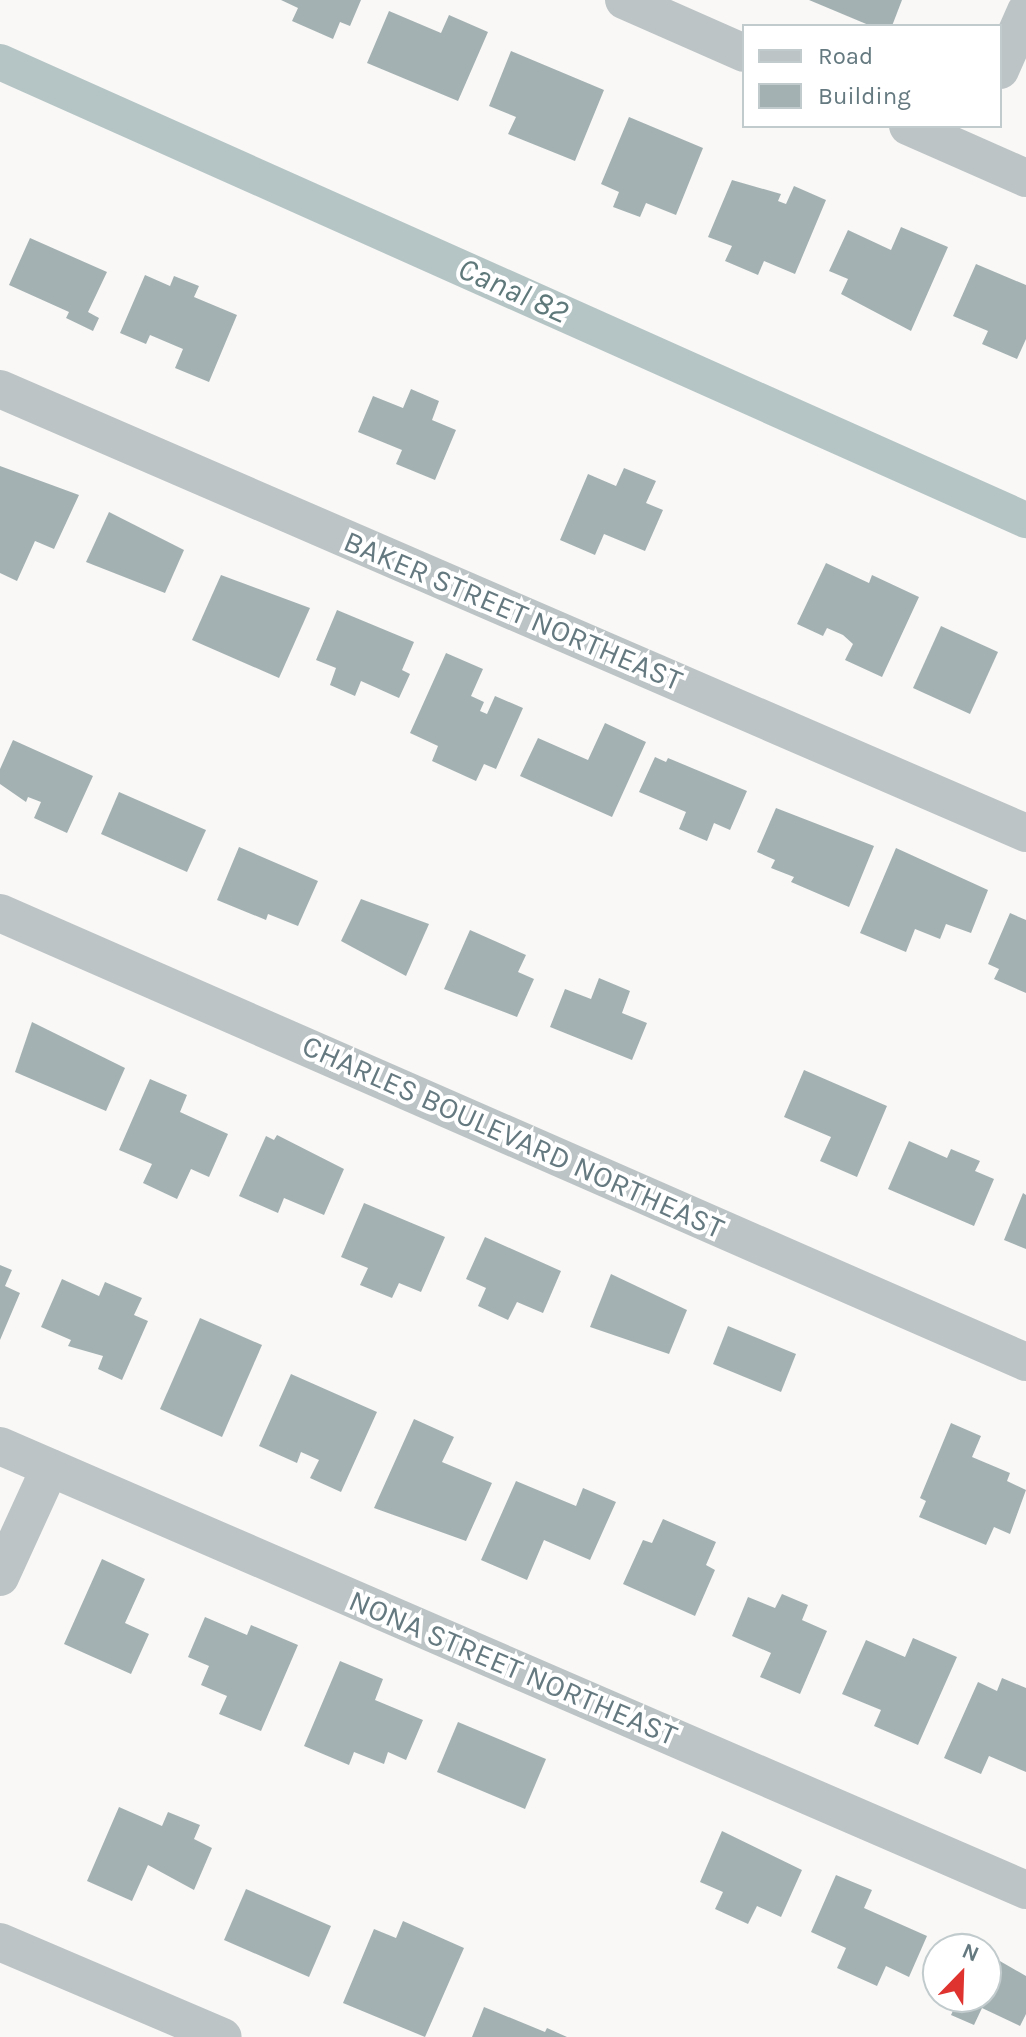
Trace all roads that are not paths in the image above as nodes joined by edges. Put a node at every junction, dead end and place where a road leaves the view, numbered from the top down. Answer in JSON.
{"nodes":[{"id":1,"x":624,"y":0,"type":"edge"},
{"id":2,"x":1026,"y":11,"type":"edge"},
{"id":3,"x":742,"y":52,"type":"edge"},
{"id":4,"x":1002,"y":65,"type":"edge"},
{"id":5,"x":918,"y":128,"type":"edge"},
{"id":6,"x":970,"y":138,"type":"edge"},
{"id":7,"x":1026,"y":178,"type":"edge"},
{"id":8,"x":0,"y":389,"type":"edge"},
{"id":9,"x":1026,"y":833,"type":"edge"},
{"id":10,"x":0,"y":913,"type":"edge"},
{"id":11,"x":1026,"y":1362,"type":"edge"},
{"id":12,"x":0,"y":1446,"type":"edge"},
{"id":13,"x":50,"y":1468,"type":"junction"},
{"id":14,"x":0,"y":1577,"type":"edge"},
{"id":15,"x":1026,"y":1890,"type":"edge"},
{"id":16,"x":0,"y":1942,"type":"edge"},
{"id":17,"x":223,"y":2037,"type":"edge"}],
"edges":[{"from":1,"to":3,"type":"street"},
{"from":2,"to":4,"type":"street"},
{"from":5,"to":6,"type":"street"},
{"from":6,"to":7,"type":"street"},
{"from":8,"to":9,"type":"street","name":"BAKER STREET NORTHEAST"},
{"from":10,"to":11,"type":"street","name":"CHARLES BOULEVARD NORTHEAST"},
{"from":12,"to":13,"type":"street","name":"NONA STREET NORTHEAST"},
{"from":13,"to":14,"type":"street"},
{"from":13,"to":15,"type":"street","name":"NONA STREET NORTHEAST"},
{"from":16,"to":17,"type":"street"}]}
